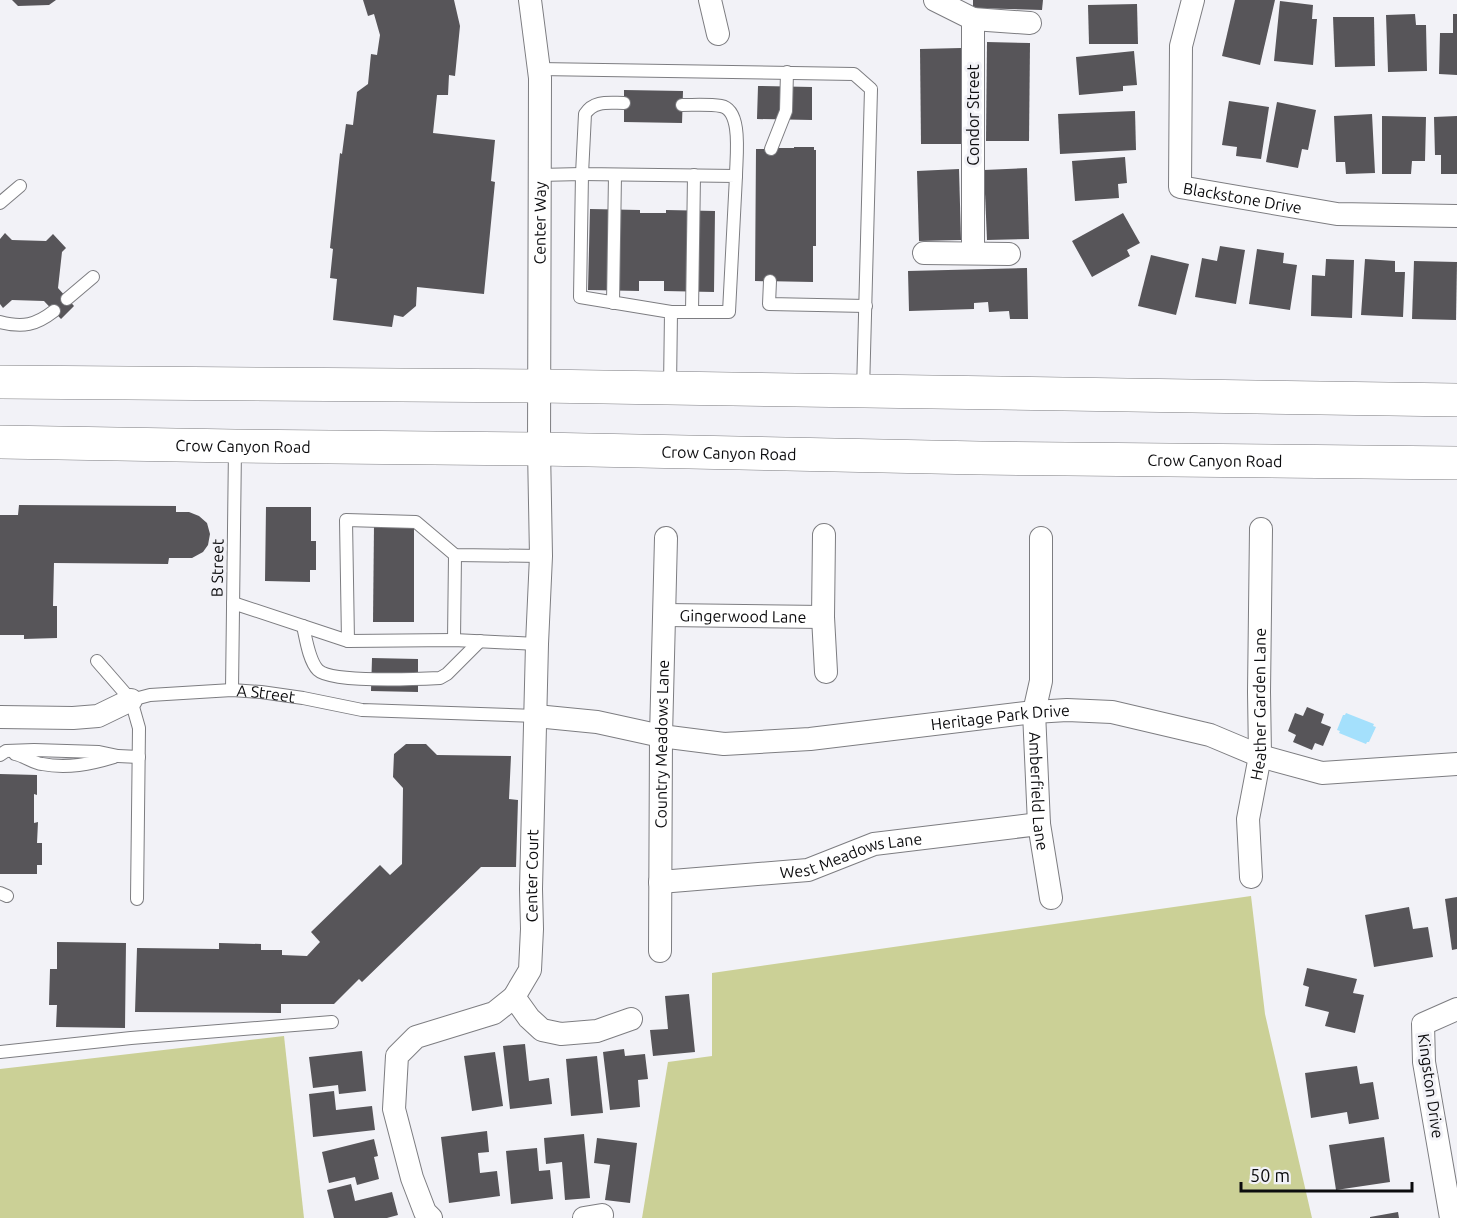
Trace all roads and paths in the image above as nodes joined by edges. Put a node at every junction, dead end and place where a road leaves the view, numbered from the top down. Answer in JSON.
{"nodes":[{"id":1,"x":530,"y":0,"type":"edge"},
{"id":2,"x":710,"y":0,"type":"edge"},
{"id":3,"x":935,"y":0,"type":"edge"},
{"id":4,"x":1193,"y":0,"type":"edge"},
{"id":5,"x":973,"y":19,"type":"junction"},
{"id":6,"x":1029,"y":23,"type":"dead end"},
{"id":7,"x":718,"y":34,"type":"dead end"},
{"id":8,"x":538,"y":69,"type":"junction"},
{"id":9,"x":788,"y":72,"type":"junction"},
{"id":10,"x":624,"y":103,"type":"dead end"},
{"id":11,"x":682,"y":105,"type":"dead end"},
{"id":12,"x":771,"y":149,"type":"dead end"},
{"id":13,"x":582,"y":174,"type":"junction"},
{"id":14,"x":539,"y":175,"type":"junction"},
{"id":15,"x":615,"y":175,"type":"junction"},
{"id":16,"x":694,"y":175,"type":"junction"},
{"id":17,"x":736,"y":176,"type":"junction"},
{"id":18,"x":20,"y":186,"type":"dead end"},
{"id":19,"x":0,"y":203,"type":"edge"},
{"id":20,"x":1457,"y":216,"type":"edge"},
{"id":21,"x":924,"y":253,"type":"dead end"},
{"id":22,"x":973,"y":253,"type":"junction"},
{"id":23,"x":1010,"y":254,"type":"dead end"},
{"id":24,"x":93,"y":277,"type":"dead end"},
{"id":25,"x":770,"y":281,"type":"dead end"},
{"id":26,"x":67,"y":299,"type":"dead end"},
{"id":27,"x":613,"y":303,"type":"junction"},
{"id":28,"x":866,"y":306,"type":"junction"},
{"id":29,"x":54,"y":311,"type":"dead end"},
{"id":30,"x":670,"y":312,"type":"junction"},
{"id":31,"x":692,"y":312,"type":"junction"},
{"id":32,"x":0,"y":322,"type":"edge"},
{"id":33,"x":0,"y":382,"type":"edge"},
{"id":34,"x":539,"y":386,"type":"junction"},
{"id":35,"x":670,"y":388,"type":"junction"},
{"id":36,"x":863,"y":391,"type":"junction"},
{"id":37,"x":1457,"y":400,"type":"edge"},
{"id":38,"x":0,"y":442,"type":"edge"},
{"id":39,"x":235,"y":446,"type":"junction"},
{"id":40,"x":539,"y":448,"type":"junction"},
{"id":41,"x":1457,"y":463,"type":"edge"},
{"id":42,"x":1261,"y":529,"type":"dead end"},
{"id":43,"x":824,"y":535,"type":"dead end"},
{"id":44,"x":666,"y":538,"type":"dead end"},
{"id":45,"x":1041,"y":538,"type":"dead end"},
{"id":46,"x":455,"y":555,"type":"junction"},
{"id":47,"x":541,"y":556,"type":"junction"},
{"id":48,"x":233,"y":603,"type":"junction"},
{"id":49,"x":665,"y":615,"type":"junction"},
{"id":50,"x":823,"y":617,"type":"junction"},
{"id":51,"x":303,"y":626,"type":"junction"},
{"id":52,"x":348,"y":640,"type":"junction"},
{"id":53,"x":454,"y":640,"type":"junction"},
{"id":54,"x":480,"y":641,"type":"junction"},
{"id":55,"x":537,"y":644,"type":"junction"},
{"id":56,"x":97,"y":661,"type":"dead end"},
{"id":57,"x":826,"y":672,"type":"dead end"},
{"id":58,"x":232,"y":690,"type":"junction"},
{"id":59,"x":131,"y":700,"type":"junction"},
{"id":60,"x":1034,"y":712,"type":"junction"},
{"id":61,"x":536,"y":716,"type":"junction"},
{"id":62,"x":0,"y":717,"type":"edge"},
{"id":63,"x":661,"y":736,"type":"junction"},
{"id":64,"x":3,"y":753,"type":"edge"},
{"id":65,"x":1260,"y":756,"type":"junction"},
{"id":66,"x":139,"y":757,"type":"junction"},
{"id":67,"x":1457,"y":764,"type":"edge"},
{"id":68,"x":1039,"y":824,"type":"junction"},
{"id":69,"x":1251,"y":877,"type":"dead end"},
{"id":70,"x":660,"y":882,"type":"junction"},
{"id":71,"x":1051,"y":898,"type":"dead end"},
{"id":72,"x":136,"y":899,"type":"dead end"},
{"id":73,"x":660,"y":951,"type":"dead end"},
{"id":74,"x":514,"y":997,"type":"junction"},
{"id":75,"x":1457,"y":1009,"type":"edge"},
{"id":76,"x":631,"y":1019,"type":"dead end"},
{"id":77,"x":332,"y":1022,"type":"dead end"},
{"id":78,"x":0,"y":1052,"type":"edge"},
{"id":79,"x":431,"y":1218,"type":"edge"},
{"id":80,"x":1451,"y":1218,"type":"edge"}],
"edges":[{"from":1,"to":8,"type":"street","name":"Center Way"},
{"from":2,"to":7,"type":"street"},
{"from":3,"to":5,"type":"street"},
{"from":4,"to":20,"type":"street","name":"Blackstone Drive"},
{"from":5,"to":6,"type":"street"},
{"from":5,"to":22,"type":"street","name":"Condor Street"},
{"from":8,"to":9,"type":"lane"},
{"from":8,"to":14,"type":"street","name":"Center Way"},
{"from":9,"to":12,"type":"lane"},
{"from":9,"to":28,"type":"lane"},
{"from":10,"to":13,"type":"lane"},
{"from":11,"to":17,"type":"lane"},
{"from":13,"to":14,"type":"lane"},
{"from":13,"to":15,"type":"lane"},
{"from":13,"to":27,"type":"lane"},
{"from":14,"to":34,"type":"street","name":"Center Way"},
{"from":15,"to":16,"type":"lane"},
{"from":15,"to":27,"type":"lane"},
{"from":16,"to":17,"type":"lane"},
{"from":16,"to":31,"type":"lane"},
{"from":17,"to":31,"type":"lane"},
{"from":18,"to":19,"type":"lane"},
{"from":21,"to":22,"type":"street"},
{"from":22,"to":23,"type":"street"},
{"from":24,"to":26,"type":"lane"},
{"from":25,"to":28,"type":"lane"},
{"from":27,"to":30,"type":"lane"},
{"from":28,"to":36,"type":"lane"},
{"from":29,"to":32,"type":"lane"},
{"from":30,"to":31,"type":"lane"},
{"from":30,"to":35,"type":"lane"},
{"from":33,"to":34,"type":"main road"},
{"from":34,"to":35,"type":"main road"},
{"from":34,"to":40,"type":"street","name":"Center Way"},
{"from":35,"to":36,"type":"main road"},
{"from":36,"to":37,"type":"main road"},
{"from":38,"to":39,"type":"main road","name":"Crow Canyon Road"},
{"from":39,"to":40,"type":"main road","name":"Crow Canyon Road"},
{"from":39,"to":48,"type":"lane","name":"B Street"},
{"from":40,"to":41,"type":"main road","name":"Crow Canyon Road"},
{"from":40,"to":47,"type":"street","name":"Center Court"},
{"from":42,"to":65,"type":"street","name":"Heather Garden Lane"},
{"from":43,"to":50,"type":"street"},
{"from":44,"to":49,"type":"street","name":"Country Meadows Lane"},
{"from":45,"to":60,"type":"street","name":"Amberfield Lane"},
{"from":46,"to":47,"type":"lane"},
{"from":46,"to":52,"type":"lane"},
{"from":46,"to":53,"type":"lane"},
{"from":47,"to":55,"type":"street","name":"Center Court"},
{"from":48,"to":51,"type":"lane"},
{"from":48,"to":58,"type":"lane","name":"B Street"},
{"from":49,"to":50,"type":"street","name":"Gingerwood Lane"},
{"from":49,"to":63,"type":"street","name":"Country Meadows Lane"},
{"from":50,"to":57,"type":"street"},
{"from":51,"to":52,"type":"lane"},
{"from":51,"to":54,"type":"lane"},
{"from":52,"to":53,"type":"lane"},
{"from":53,"to":54,"type":"lane"},
{"from":54,"to":55,"type":"lane"},
{"from":55,"to":61,"type":"street","name":"Center Court"},
{"from":56,"to":59,"type":"lane"},
{"from":58,"to":59,"type":"lane","name":"A Street"},
{"from":58,"to":61,"type":"lane","name":"A Street"},
{"from":59,"to":62,"type":"street","name":"A Street"},
{"from":59,"to":66,"type":"lane"},
{"from":60,"to":63,"type":"street","name":"Heritage Park Drive"},
{"from":60,"to":65,"type":"street","name":"Heritage Park Drive"},
{"from":60,"to":68,"type":"street","name":"Amberfield Lane"},
{"from":61,"to":63,"type":"street","name":"Heritage Park Drive"},
{"from":61,"to":74,"type":"street","name":"Center Court"},
{"from":63,"to":70,"type":"street","name":"Country Meadows Lane"},
{"from":64,"to":66,"type":"lane"},
{"from":65,"to":67,"type":"street","name":"Heritage Park Drive"},
{"from":65,"to":69,"type":"street","name":"Heather Garden Lane"},
{"from":66,"to":72,"type":"lane"},
{"from":68,"to":70,"type":"street","name":"West Meadows Lane"},
{"from":68,"to":71,"type":"street","name":"Amberfield Lane"},
{"from":70,"to":73,"type":"street","name":"Country Meadows Lane"},
{"from":74,"to":76,"type":"street"},
{"from":74,"to":79,"type":"street","name":"Center Court"},
{"from":75,"to":80,"type":"street","name":"Kingston Drive"},
{"from":77,"to":78,"type":"lane"}]}
